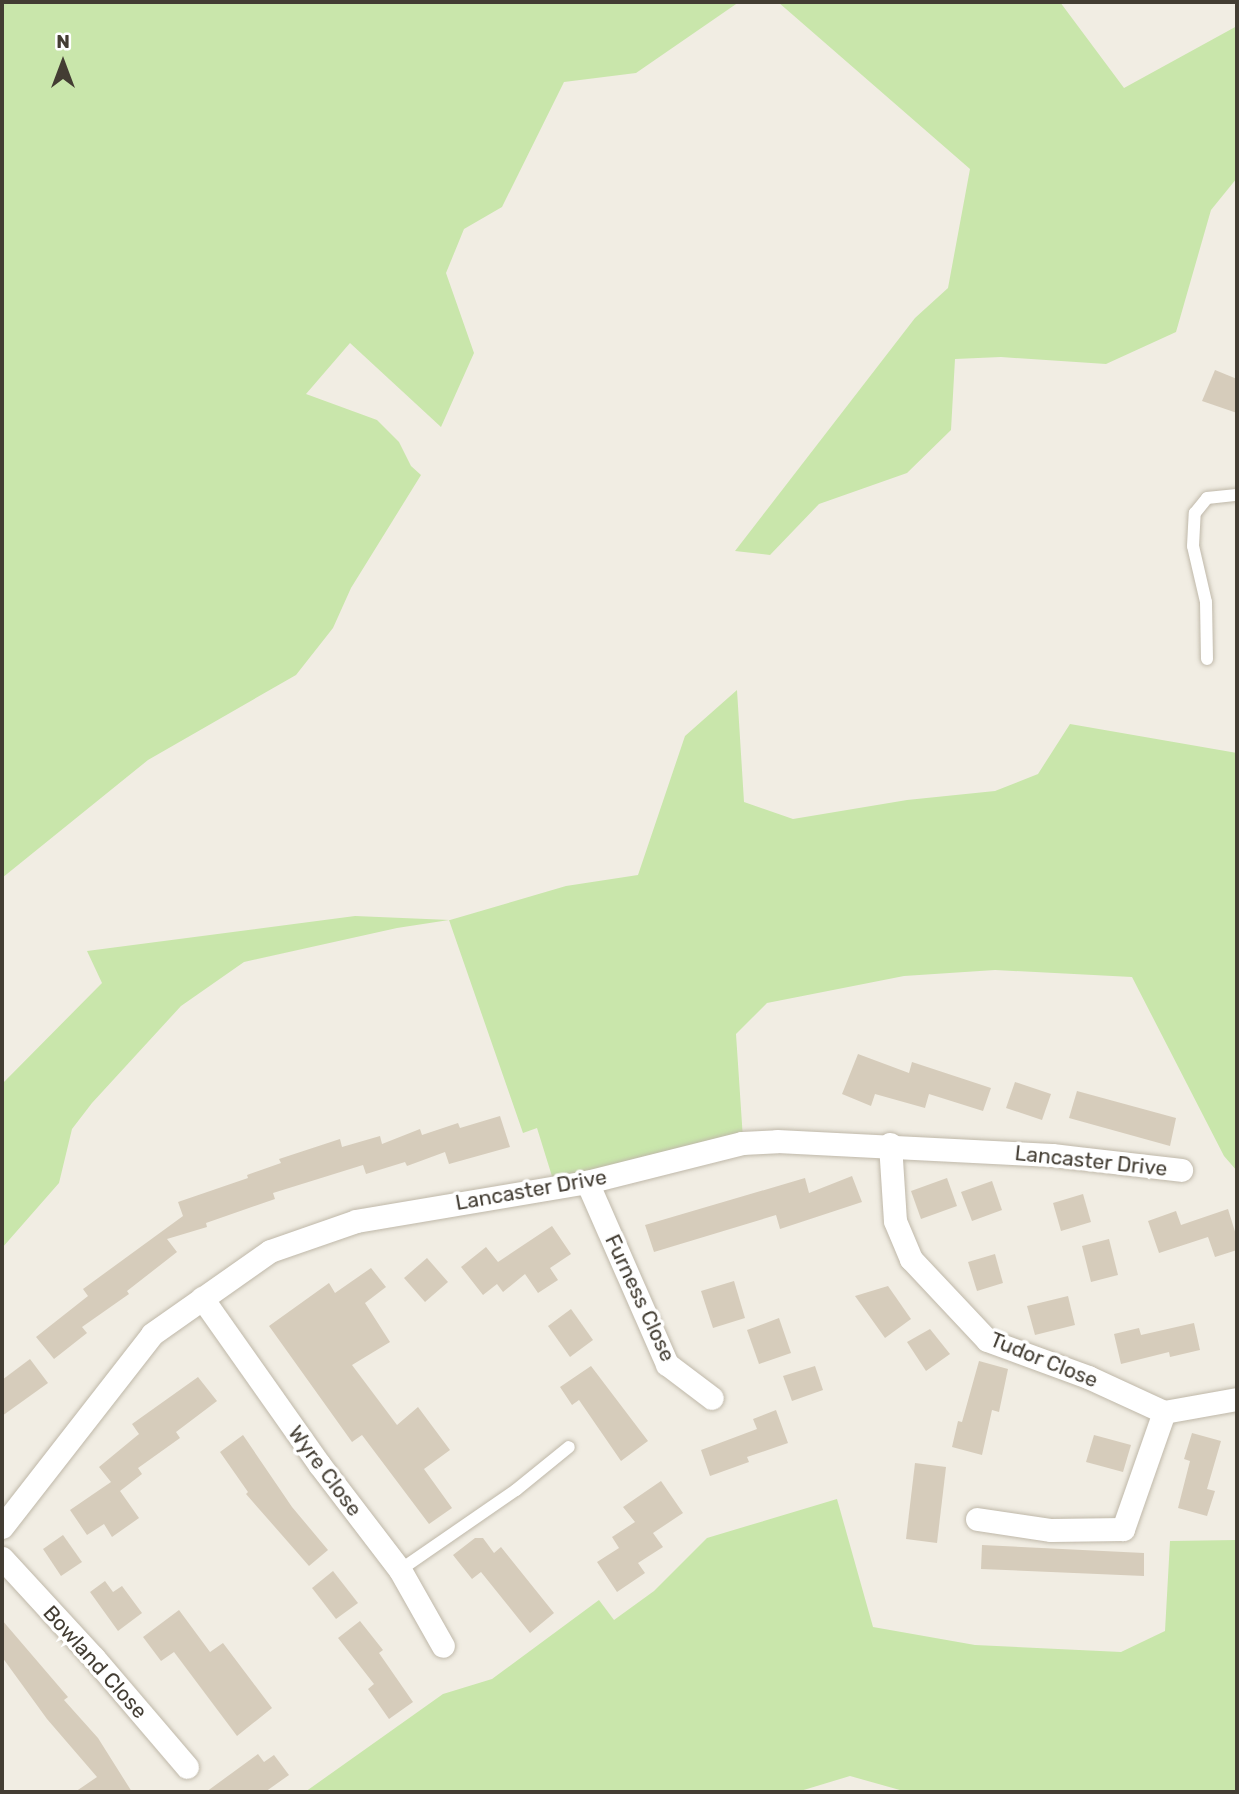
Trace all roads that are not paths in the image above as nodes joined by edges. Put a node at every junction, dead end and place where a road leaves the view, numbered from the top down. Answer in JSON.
{"nodes":[{"id":1,"x":1237,"y":495,"type":"edge"},
{"id":2,"x":1207,"y":659,"type":"dead end"},
{"id":3,"x":890,"y":1144,"type":"junction"},
{"id":4,"x":1181,"y":1170,"type":"dead end"},
{"id":5,"x":587,"y":1182,"type":"junction"},
{"id":6,"x":202,"y":1298,"type":"junction"},
{"id":7,"x":712,"y":1398,"type":"dead end"},
{"id":8,"x":1237,"y":1399,"type":"edge"},
{"id":9,"x":1164,"y":1412,"type":"junction"},
{"id":10,"x":569,"y":1447,"type":"dead end"},
{"id":11,"x":977,"y":1519,"type":"dead end"},
{"id":12,"x":2,"y":1527,"type":"edge"},
{"id":13,"x":2,"y":1558,"type":"edge"},
{"id":14,"x":400,"y":1570,"type":"junction"},
{"id":15,"x":443,"y":1646,"type":"dead end"},
{"id":16,"x":187,"y":1767,"type":"dead end"}],
"edges":[{"from":1,"to":2,"type":"lane"},
{"from":3,"to":4,"type":"street","name":"Lancaster Drive"},
{"from":3,"to":5,"type":"street","name":"Lancaster Drive"},
{"from":3,"to":9,"type":"street","name":"Tudor Close"},
{"from":5,"to":6,"type":"street","name":"Lancaster Drive"},
{"from":5,"to":7,"type":"street","name":"Furness Close"},
{"from":6,"to":12,"type":"street","name":"Lancaster Drive"},
{"from":6,"to":14,"type":"street","name":"Wyre Close"},
{"from":8,"to":9,"type":"street"},
{"from":9,"to":11,"type":"street"},
{"from":10,"to":14,"type":"lane"},
{"from":13,"to":16,"type":"street","name":"Bowland Close"},
{"from":14,"to":15,"type":"street","name":"Wyre Close"}]}
